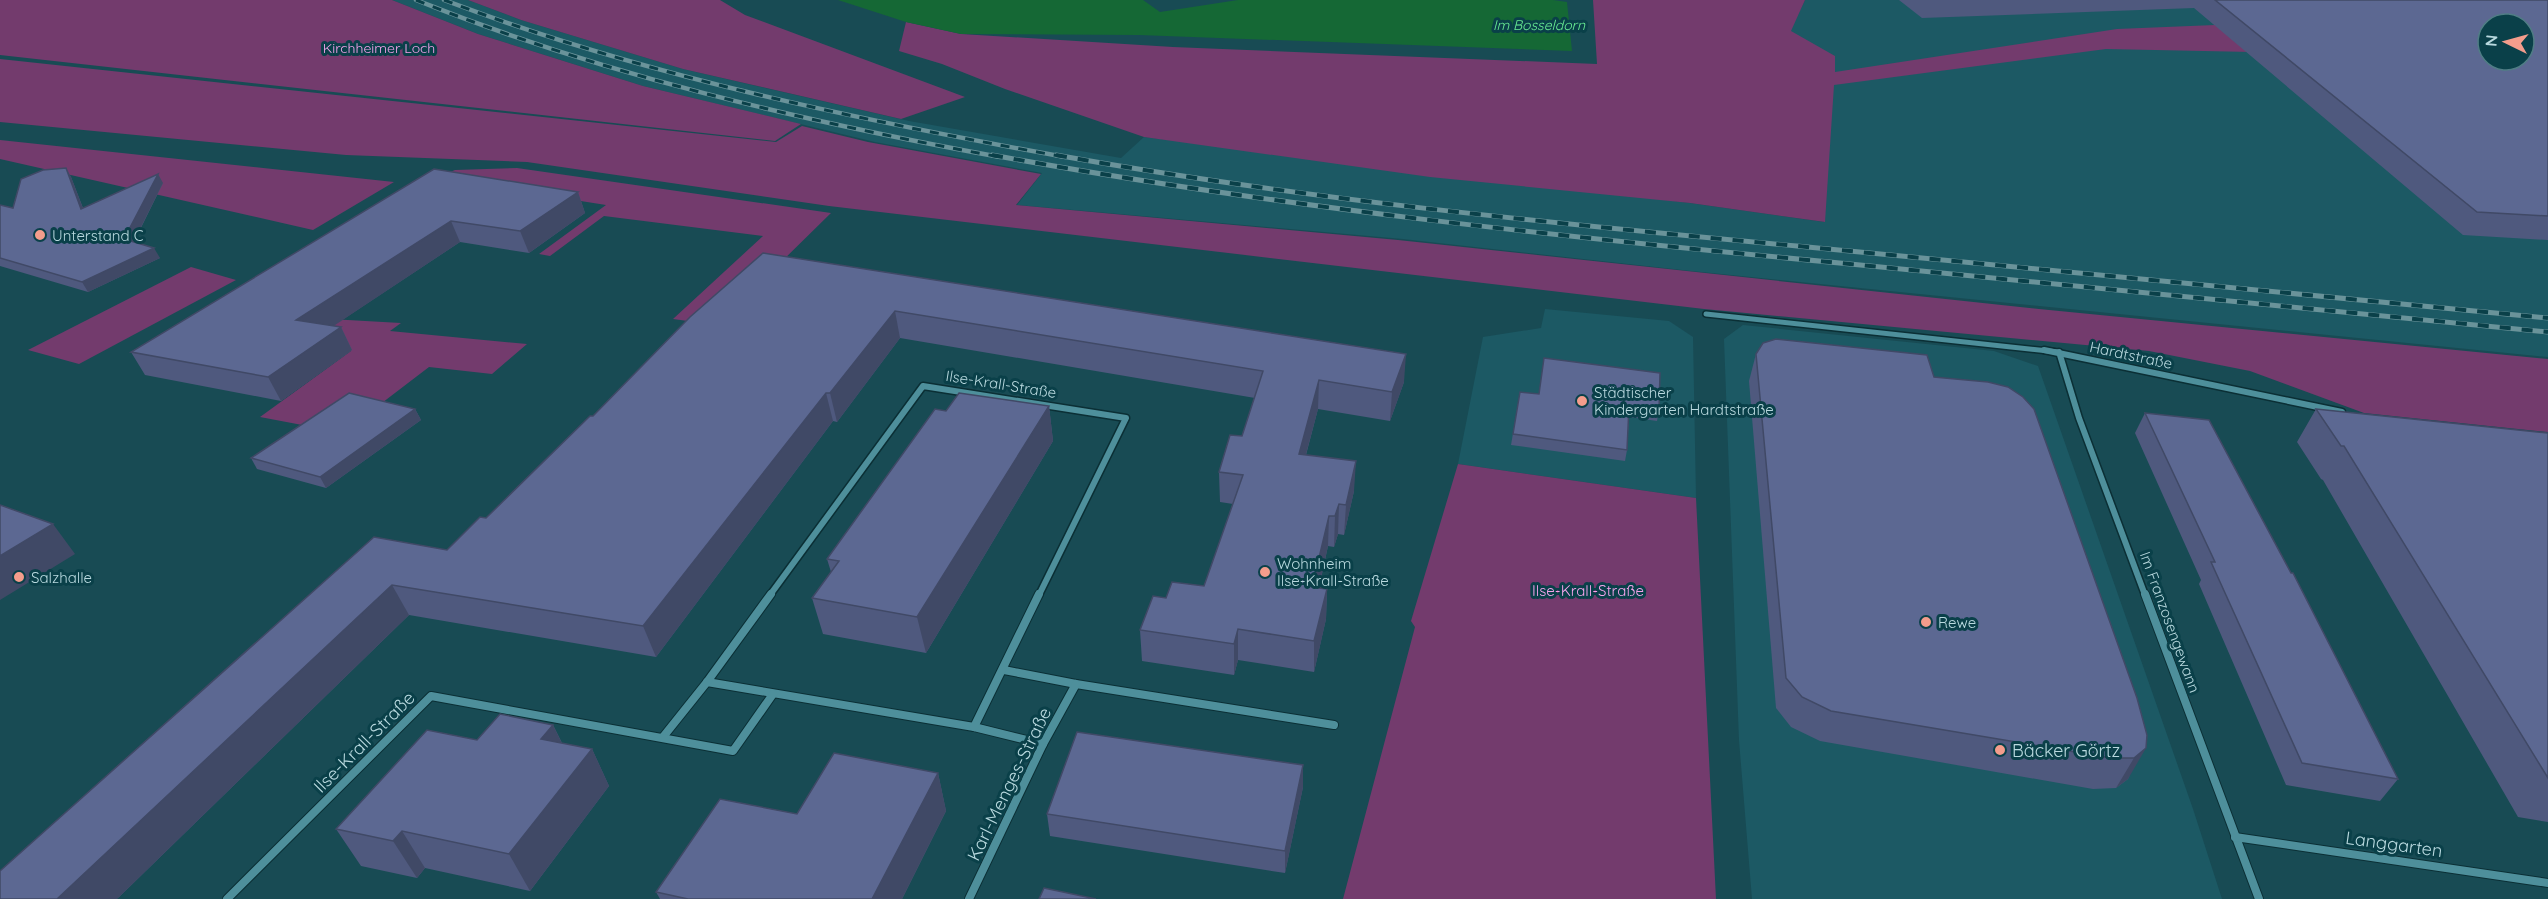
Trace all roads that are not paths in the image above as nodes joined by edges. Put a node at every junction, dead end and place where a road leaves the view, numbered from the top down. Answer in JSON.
{"nodes":[{"id":1,"x":1706,"y":314,"type":"dead end"},
{"id":2,"x":2059,"y":352,"type":"junction"},
{"id":3,"x":2345,"y":413,"type":"edge"},
{"id":4,"x":1004,"y":670,"type":"junction"},
{"id":5,"x":707,"y":682,"type":"junction"},
{"id":6,"x":1076,"y":684,"type":"junction"},
{"id":7,"x":773,"y":693,"type":"junction"},
{"id":8,"x":1334,"y":725,"type":"dead end"},
{"id":9,"x":974,"y":727,"type":"junction"},
{"id":10,"x":663,"y":736,"type":"junction"},
{"id":11,"x":1043,"y":744,"type":"junction"},
{"id":12,"x":2235,"y":837,"type":"junction"},
{"id":13,"x":2548,"y":883,"type":"edge"},
{"id":14,"x":227,"y":899,"type":"edge"},
{"id":15,"x":969,"y":899,"type":"edge"},
{"id":16,"x":2259,"y":899,"type":"edge"}],
"edges":[{"from":1,"to":2,"type":"street","name":"Hardtstraße"},
{"from":2,"to":3,"type":"street","name":"Hardtstraße"},
{"from":2,"to":12,"type":"street","name":"Im Franzosengewann"},
{"from":4,"to":5,"type":"street","name":"Ilse-Krall-Straße"},
{"from":4,"to":6,"type":"street"},
{"from":4,"to":9,"type":"street","name":"Ilse-Krall-Straße"},
{"from":5,"to":7,"type":"street"},
{"from":5,"to":10,"type":"street","name":"Ilse-Krall-Straße"},
{"from":6,"to":8,"type":"street"},
{"from":6,"to":11,"type":"street","name":"Karl-Menges-Straße"},
{"from":7,"to":9,"type":"street"},
{"from":7,"to":10,"type":"street","name":"Ilse-Krall-Straße"},
{"from":9,"to":11,"type":"street"},
{"from":10,"to":14,"type":"street","name":"Ilse-Krall-Straße"},
{"from":11,"to":15,"type":"street","name":"Karl-Menges-Straße"},
{"from":12,"to":13,"type":"street","name":"Langgarten"},
{"from":12,"to":16,"type":"street","name":"Im Franzosengewann"}]}
